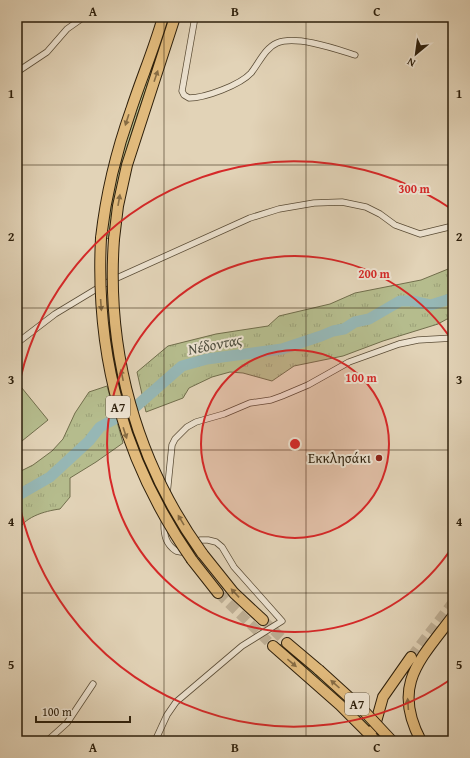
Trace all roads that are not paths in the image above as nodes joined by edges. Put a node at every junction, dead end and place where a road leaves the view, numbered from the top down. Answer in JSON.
{"nodes":[{"id":1,"x":84,"y":17,"type":"edge"},
{"id":2,"x":163,"y":17,"type":"edge"},
{"id":3,"x":176,"y":17,"type":"edge"},
{"id":4,"x":195,"y":17,"type":"edge"},
{"id":5,"x":356,"y":56,"type":"dead end"},
{"id":6,"x":17,"y":72,"type":"edge"},
{"id":7,"x":453,"y":226,"type":"edge"},
{"id":8,"x":453,"y":338,"type":"edge"},
{"id":9,"x":17,"y":343,"type":"edge"},
{"id":10,"x":218,"y":593,"type":"tunnel mouth"},
{"id":11,"x":453,"y":616,"type":"edge"},
{"id":12,"x":262,"y":620,"type":"tunnel mouth"},
{"id":13,"x":287,"y":643,"type":"tunnel mouth"},
{"id":14,"x":273,"y":646,"type":"tunnel mouth"},
{"id":15,"x":411,"y":657,"type":"tunnel mouth"},
{"id":16,"x":93,"y":684,"type":"dead end"},
{"id":17,"x":47,"y":741,"type":"edge"},
{"id":18,"x":155,"y":741,"type":"edge"},
{"id":19,"x":376,"y":741,"type":"edge"},
{"id":20,"x":392,"y":741,"type":"edge"},
{"id":21,"x":421,"y":741,"type":"edge"}],
"edges":[{"from":1,"to":6,"type":"street"},
{"from":2,"to":10,"type":"highway","number":"Α7","one_way":true,"bridge":true},
{"from":12,"to":3,"type":"highway","number":"Α7","one_way":true,"bridge":true},
{"from":4,"to":5,"type":"street"},
{"from":7,"to":9,"type":"street"},
{"from":8,"to":18,"type":"street"},
{"from":21,"to":11,"type":"highway","one_way":true},
{"from":20,"to":13,"type":"highway","number":"Α7","one_way":true,"bridge":true},
{"from":14,"to":19,"type":"highway","number":"Α7","one_way":true},
{"from":15,"to":19,"type":"highway"},
{"from":16,"to":17,"type":"street"}]}
